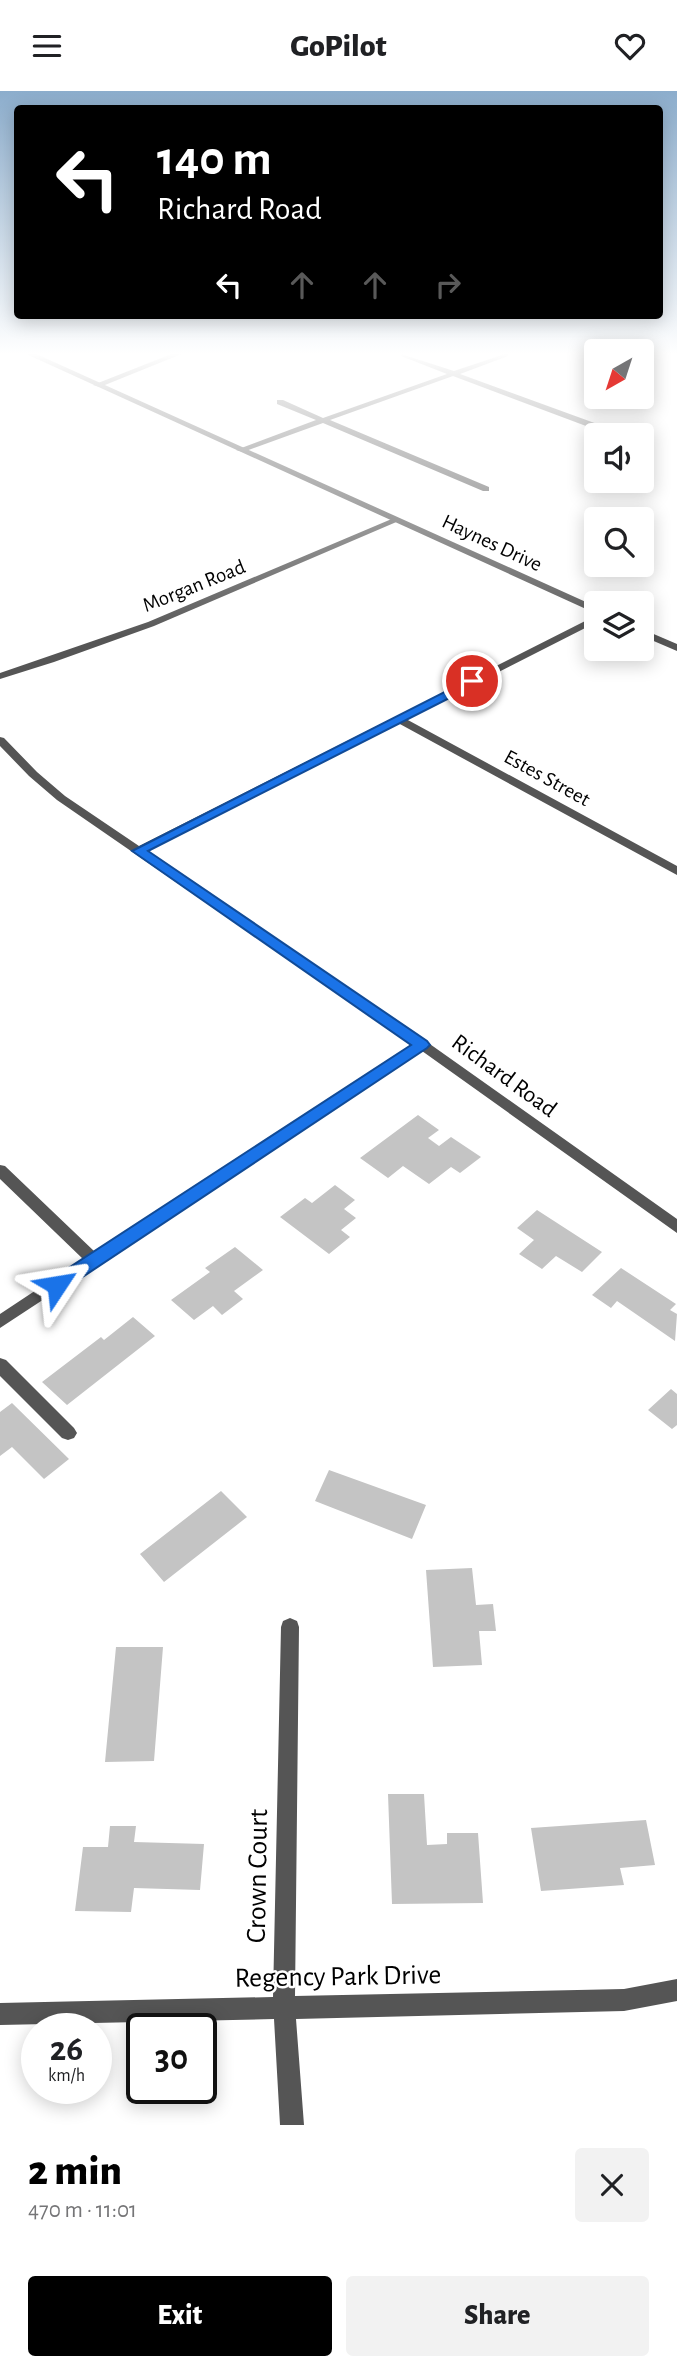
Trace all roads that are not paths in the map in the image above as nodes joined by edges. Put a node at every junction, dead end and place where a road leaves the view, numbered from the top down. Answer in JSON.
{"nodes":[{"id":1,"x":235,"y":448,"type":"edge"},
{"id":2,"x":246,"y":448,"type":"edge"},
{"id":3,"x":385,"y":448,"type":"edge"},
{"id":4,"x":240,"y":450,"type":"junction"},
{"id":5,"x":485,"y":489,"type":"dead end"},
{"id":6,"x":397,"y":520,"type":"junction"},
{"id":7,"x":584,"y":605,"type":"edge"},
{"id":8,"x":584,"y":625,"type":"edge"},
{"id":9,"x":654,"y":637,"type":"edge"},
{"id":10,"x":677,"y":648,"type":"edge"},
{"id":11,"x":0,"y":676,"type":"edge"},
{"id":12,"x":398,"y":719,"type":"junction"},
{"id":13,"x":0,"y":740,"type":"edge"},
{"id":14,"x":138,"y":851,"type":"junction"},
{"id":15,"x":677,"y":871,"type":"edge"},
{"id":16,"x":422,"y":1045,"type":"junction"},
{"id":17,"x":0,"y":1170,"type":"edge"},
{"id":18,"x":677,"y":1227,"type":"edge"},
{"id":19,"x":94,"y":1260,"type":"junction"},
{"id":20,"x":0,"y":1322,"type":"edge"},
{"id":21,"x":0,"y":1365,"type":"edge"},
{"id":22,"x":68,"y":1433,"type":"dead end"},
{"id":23,"x":290,"y":1627,"type":"dead end"},
{"id":24,"x":677,"y":1990,"type":"edge"},
{"id":25,"x":284,"y":2008,"type":"junction"},
{"id":26,"x":0,"y":2014,"type":"edge"},
{"id":27,"x":292,"y":2125,"type":"edge"}],
"edges":[{"from":1,"to":4,"type":"street","name":"Haynes Drive"},
{"from":2,"to":4,"type":"street"},
{"from":3,"to":5,"type":"street"},
{"from":4,"to":6,"type":"street","name":"Haynes Drive"},
{"from":6,"to":7,"type":"street","name":"Haynes Drive"},
{"from":6,"to":11,"type":"street","name":"Morgan Road"},
{"from":8,"to":12,"type":"street"},
{"from":9,"to":10,"type":"street"},
{"from":12,"to":14,"type":"street"},
{"from":12,"to":15,"type":"street","name":"Estes Street"},
{"from":13,"to":14,"type":"street","name":"Richard Road"},
{"from":14,"to":16,"type":"street","name":"Richard Road"},
{"from":16,"to":18,"type":"street","name":"Richard Road"},
{"from":16,"to":19,"type":"street"},
{"from":17,"to":19,"type":"street"},
{"from":19,"to":20,"type":"street"},
{"from":21,"to":22,"type":"street"},
{"from":23,"to":25,"type":"street","name":"Crown Court"},
{"from":24,"to":25,"type":"street","name":"Regency Park Drive"},
{"from":25,"to":26,"type":"street","name":"Regency Park Drive"},
{"from":25,"to":27,"type":"street","name":"Crown Court"}]}
